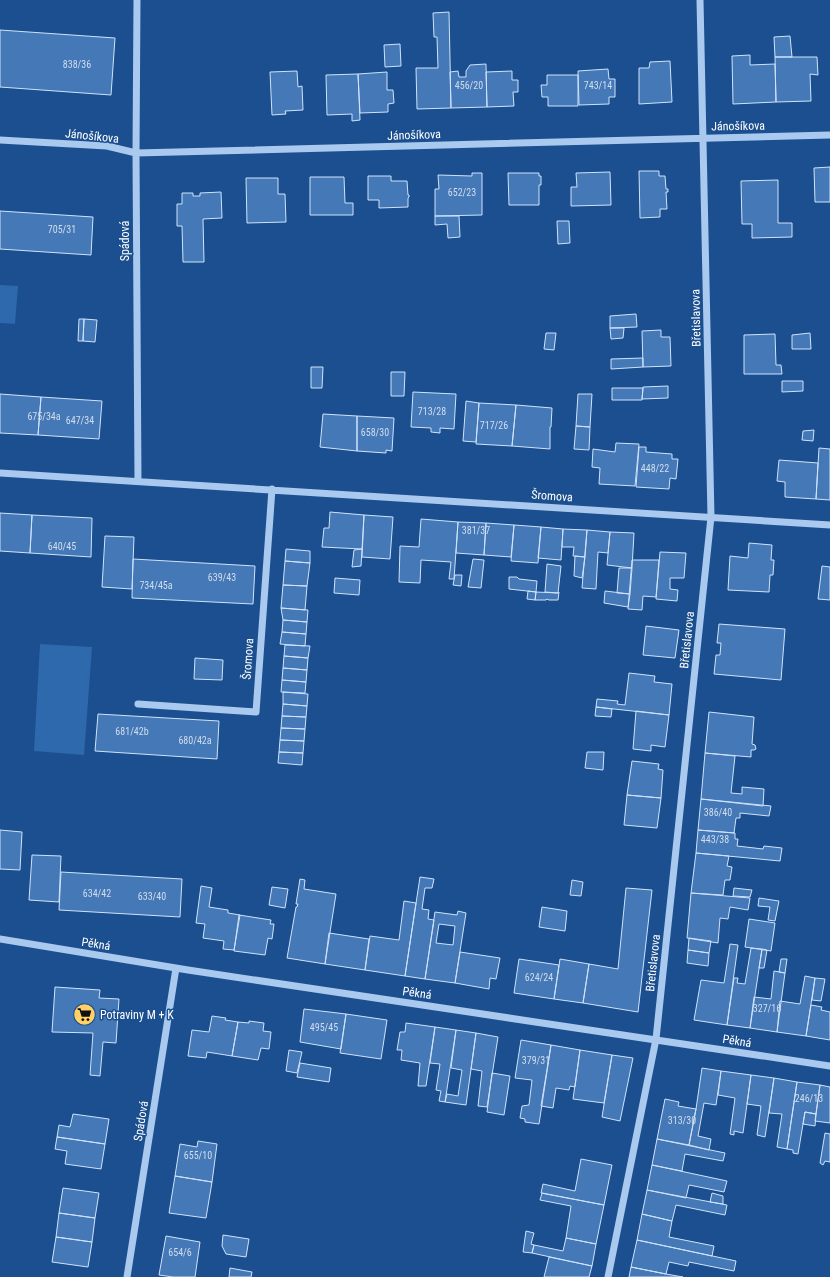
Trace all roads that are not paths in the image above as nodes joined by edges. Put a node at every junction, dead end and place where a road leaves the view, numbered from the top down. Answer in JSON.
{"nodes":[{"id":1,"x":137,"y":0,"type":"edge"},
{"id":2,"x":700,"y":0,"type":"edge"},
{"id":3,"x":830,"y":136,"type":"edge"},
{"id":4,"x":703,"y":138,"type":"junction"},
{"id":5,"x":0,"y":140,"type":"edge"},
{"id":6,"x":136,"y":153,"type":"junction"},
{"id":7,"x":0,"y":473,"type":"edge"},
{"id":8,"x":138,"y":482,"type":"junction"},
{"id":9,"x":272,"y":489,"type":"junction"},
{"id":10,"x":711,"y":517,"type":"junction"},
{"id":11,"x":830,"y":525,"type":"edge"},
{"id":12,"x":138,"y":704,"type":"dead end"},
{"id":13,"x":0,"y":940,"type":"edge"},
{"id":14,"x":176,"y":968,"type":"junction"},
{"id":15,"x":656,"y":1040,"type":"junction"},
{"id":16,"x":830,"y":1066,"type":"edge"},
{"id":17,"x":127,"y":1277,"type":"edge"},
{"id":18,"x":608,"y":1277,"type":"edge"}],
"edges":[{"from":1,"to":6,"type":"street","name":"Spádová"},
{"from":2,"to":4,"type":"street","name":"Břetislavova"},
{"from":3,"to":4,"type":"street","name":"Jánošíkova"},
{"from":4,"to":6,"type":"street","name":"Jánošíkova"},
{"from":4,"to":10,"type":"street","name":"Břetislavova"},
{"from":5,"to":6,"type":"street","name":"Jánošíkova"},
{"from":6,"to":8,"type":"street","name":"Spádová"},
{"from":7,"to":8,"type":"street","name":"Šromova"},
{"from":8,"to":9,"type":"street","name":"Šromova"},
{"from":9,"to":10,"type":"street","name":"Šromova"},
{"from":9,"to":12,"type":"street","name":"Šromova"},
{"from":10,"to":11,"type":"street","name":"Šromova"},
{"from":10,"to":15,"type":"street","name":"Břetislavova"},
{"from":13,"to":14,"type":"street","name":"Pěkná"},
{"from":14,"to":15,"type":"street","name":"Pěkná"},
{"from":14,"to":17,"type":"street","name":"Spádová"},
{"from":15,"to":16,"type":"street","name":"Pěkná"},
{"from":15,"to":18,"type":"street","name":"Břetislavova"}]}
